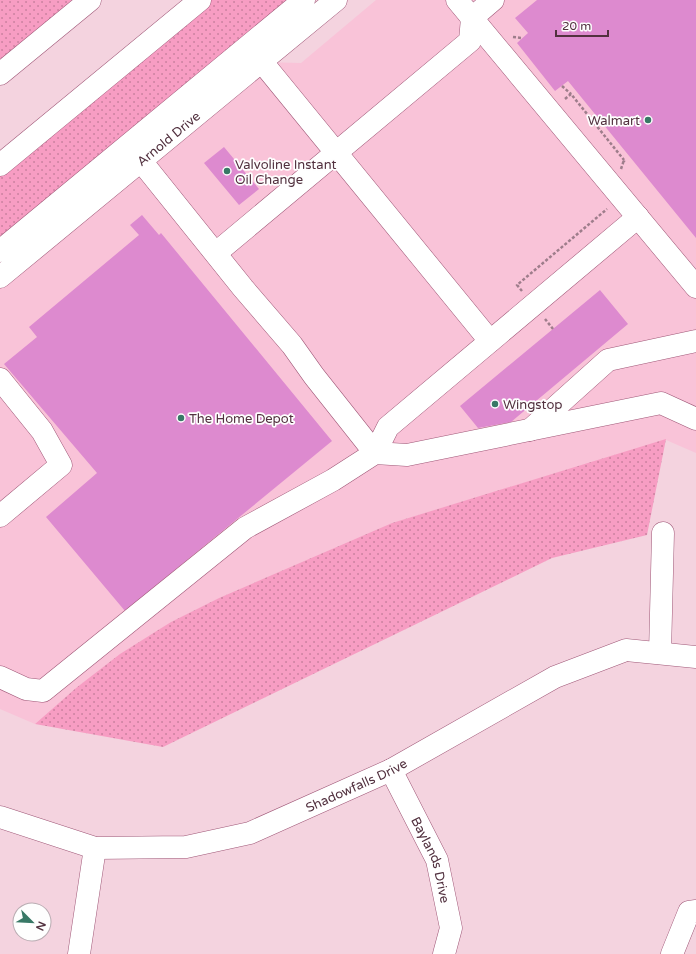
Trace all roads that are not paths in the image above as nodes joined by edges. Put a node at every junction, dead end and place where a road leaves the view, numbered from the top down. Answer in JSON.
{"nodes":[{"id":1,"x":90,"y":0,"type":"edge"},
{"id":2,"x":200,"y":0,"type":"edge"},
{"id":3,"x":304,"y":0,"type":"edge"},
{"id":4,"x":336,"y":0,"type":"edge"},
{"id":5,"x":457,"y":0,"type":"edge"},
{"id":6,"x":493,"y":0,"type":"edge"},
{"id":7,"x":472,"y":18,"type":"junction"},
{"id":8,"x":255,"y":53,"type":"junction"},
{"id":9,"x":0,"y":74,"type":"edge"},
{"id":10,"x":337,"y":152,"type":"junction"},
{"id":11,"x":142,"y":161,"type":"junction"},
{"id":12,"x":0,"y":165,"type":"edge"},
{"id":13,"x":638,"y":217,"type":"junction"},
{"id":14,"x":0,"y":251,"type":"edge"},
{"id":15,"x":216,"y":253,"type":"junction"},
{"id":16,"x":0,"y":277,"type":"edge"},
{"id":17,"x":696,"y":287,"type":"edge"},
{"id":18,"x":490,"y":341,"type":"junction"},
{"id":19,"x":696,"y":341,"type":"edge"},
{"id":20,"x":0,"y":380,"type":"edge"},
{"id":21,"x":696,"y":419,"type":"edge"},
{"id":22,"x":529,"y":430,"type":"junction"},
{"id":23,"x":375,"y":453,"type":"junction"},
{"id":24,"x":0,"y":516,"type":"edge"},
{"id":25,"x":663,"y":533,"type":"dead end"},
{"id":26,"x":660,"y":653,"type":"junction"},
{"id":27,"x":696,"y":657,"type":"edge"},
{"id":28,"x":0,"y":677,"type":"edge"},
{"id":29,"x":391,"y":770,"type":"junction"},
{"id":30,"x":0,"y":817,"type":"edge"},
{"id":31,"x":95,"y":848,"type":"junction"},
{"id":32,"x":693,"y":912,"type":"edge"},
{"id":33,"x":79,"y":954,"type":"edge"},
{"id":34,"x":444,"y":954,"type":"edge"},
{"id":35,"x":672,"y":954,"type":"edge"}],
"edges":[{"from":1,"to":9,"type":"main road"},
{"from":2,"to":12,"type":"main road"},
{"from":3,"to":8,"type":"main road","name":"Arnold Drive"},
{"from":4,"to":8,"type":"main road","name":"Arnold Drive"},
{"from":5,"to":7,"type":"main road"},
{"from":6,"to":7,"type":"main road"},
{"from":7,"to":10,"type":"main road"},
{"from":7,"to":13,"type":"main road"},
{"from":8,"to":10,"type":"main road"},
{"from":8,"to":11,"type":"main road","name":"Arnold Drive"},
{"from":8,"to":14,"type":"main road","name":"Arnold Drive"},
{"from":10,"to":15,"type":"main road"},
{"from":10,"to":18,"type":"main road"},
{"from":11,"to":15,"type":"main road"},
{"from":11,"to":16,"type":"main road","name":"Arnold Drive"},
{"from":13,"to":17,"type":"main road"},
{"from":13,"to":18,"type":"main road"},
{"from":15,"to":23,"type":"main road"},
{"from":18,"to":23,"type":"main road"},
{"from":19,"to":22,"type":"main road"},
{"from":20,"to":24,"type":"main road"},
{"from":21,"to":22,"type":"main road"},
{"from":22,"to":23,"type":"main road"},
{"from":23,"to":28,"type":"main road"},
{"from":25,"to":26,"type":"main road"},
{"from":26,"to":27,"type":"main road","name":"Shadowfalls Drive"},
{"from":26,"to":29,"type":"main road","name":"Shadowfalls Drive"},
{"from":29,"to":31,"type":"main road","name":"Shadowfalls Drive"},
{"from":29,"to":34,"type":"main road","name":"Baylands Drive"},
{"from":30,"to":31,"type":"main road","name":"Shadowfalls Drive"},
{"from":31,"to":33,"type":"main road"},
{"from":32,"to":35,"type":"main road"}]}
